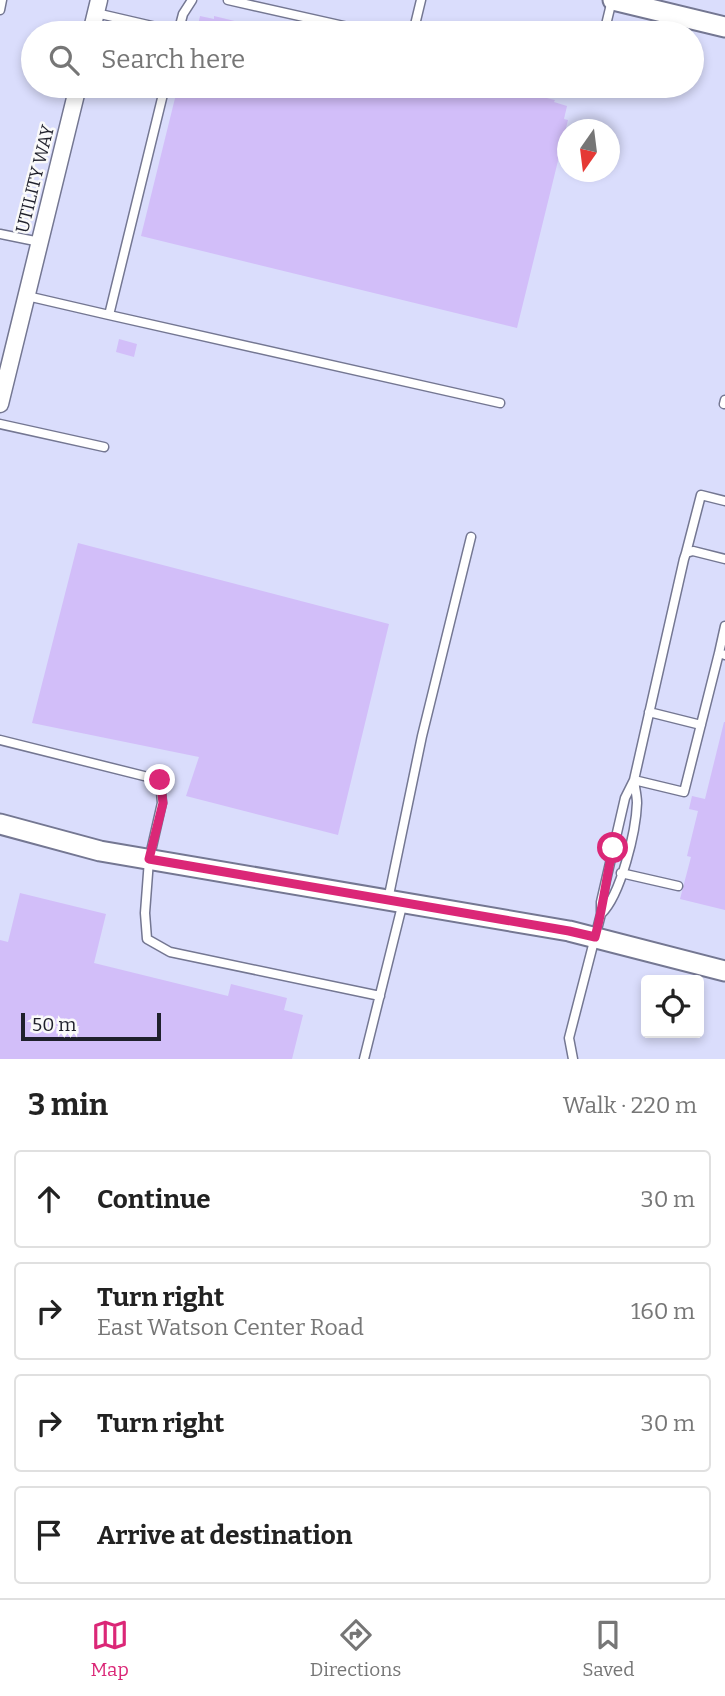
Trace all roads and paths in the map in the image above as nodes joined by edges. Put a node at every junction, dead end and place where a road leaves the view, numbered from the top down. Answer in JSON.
{"nodes":[{"id":1,"x":2,"y":0,"type":"edge"},
{"id":2,"x":192,"y":0,"type":"edge"},
{"id":3,"x":229,"y":0,"type":"edge"},
{"id":4,"x":421,"y":0,"type":"edge"},
{"id":5,"x":618,"y":1,"type":"edge"},
{"id":6,"x":97,"y":7,"type":"edge"},
{"id":7,"x":0,"y":10,"type":"edge"},
{"id":8,"x":141,"y":21,"type":"edge"},
{"id":9,"x":181,"y":21,"type":"edge"},
{"id":10,"x":322,"y":21,"type":"edge"},
{"id":11,"x":417,"y":21,"type":"edge"},
{"id":12,"x":609,"y":21,"type":"edge"},
{"id":13,"x":700,"y":21,"type":"edge"},
{"id":14,"x":704,"y":22,"type":"edge"},
{"id":15,"x":725,"y":27,"type":"edge"},
{"id":16,"x":75,"y":98,"type":"edge"},
{"id":17,"x":162,"y":98,"type":"edge"},
{"id":18,"x":0,"y":234,"type":"edge"},
{"id":19,"x":40,"y":242,"type":"junction"},
{"id":20,"x":27,"y":296,"type":"junction"},
{"id":21,"x":109,"y":315,"type":"junction"},
{"id":22,"x":500,"y":403,"type":"dead end"},
{"id":23,"x":0,"y":404,"type":"edge"},
{"id":24,"x":0,"y":424,"type":"edge"},
{"id":25,"x":104,"y":447,"type":"dead end"},
{"id":26,"x":725,"y":501,"type":"edge"},
{"id":27,"x":471,"y":537,"type":"dead end"},
{"id":28,"x":687,"y":553,"type":"junction"},
{"id":29,"x":725,"y":559,"type":"edge"},
{"id":30,"x":725,"y":626,"type":"edge"},
{"id":31,"x":722,"y":654,"type":"edge"},
{"id":32,"x":649,"y":712,"type":"junction"},
{"id":33,"x":701,"y":725,"type":"junction"},
{"id":34,"x":0,"y":740,"type":"edge"},
{"id":35,"x":634,"y":780,"type":"junction"},
{"id":36,"x":0,"y":824,"type":"edge"},
{"id":37,"x":149,"y":859,"type":"junction"},
{"id":38,"x":621,"y":873,"type":"junction"},
{"id":39,"x":678,"y":886,"type":"dead end"},
{"id":40,"x":396,"y":901,"type":"junction"},
{"id":41,"x":601,"y":914,"type":"junction"},
{"id":42,"x":595,"y":937,"type":"junction"},
{"id":43,"x":725,"y":971,"type":"edge"},
{"id":44,"x":380,"y":996,"type":"junction"},
{"id":45,"x":363,"y":1059,"type":"edge"},
{"id":46,"x":573,"y":1059,"type":"edge"}],
"edges":[{"from":1,"to":7,"type":"lane"},
{"from":2,"to":9,"type":"lane"},
{"from":3,"to":10,"type":"lane"},
{"from":4,"to":11,"type":"lane"},
{"from":5,"to":12,"type":"lane"},
{"from":5,"to":13,"type":"street"},
{"from":6,"to":8,"type":"lane"},
{"from":14,"to":15,"type":"street"},
{"from":16,"to":19,"type":"street","name":"UTILITY WAY"},
{"from":17,"to":21,"type":"lane"},
{"from":18,"to":19,"type":"lane"},
{"from":19,"to":20,"type":"street","name":"UTILITY WAY"},
{"from":20,"to":21,"type":"lane"},
{"from":20,"to":23,"type":"street","name":"UTILITY WAY"},
{"from":21,"to":22,"type":"lane"},
{"from":24,"to":25,"type":"lane"},
{"from":26,"to":28,"type":"lane"},
{"from":27,"to":40,"type":"lane"},
{"from":28,"to":29,"type":"lane"},
{"from":28,"to":32,"type":"lane"},
{"from":30,"to":31,"type":"lane"},
{"from":31,"to":33,"type":"lane"},
{"from":32,"to":33,"type":"lane"},
{"from":32,"to":35,"type":"lane"},
{"from":33,"to":35,"type":"lane"},
{"from":34,"to":37,"type":"lane"},
{"from":35,"to":38,"type":"lane"},
{"from":35,"to":41,"type":"lane"},
{"from":36,"to":37,"type":"street"},
{"from":37,"to":40,"type":"street"},
{"from":37,"to":44,"type":"lane"},
{"from":38,"to":39,"type":"lane"},
{"from":38,"to":41,"type":"lane"},
{"from":40,"to":42,"type":"street"},
{"from":40,"to":44,"type":"lane"},
{"from":41,"to":42,"type":"lane"},
{"from":42,"to":43,"type":"street"},
{"from":42,"to":46,"type":"lane"},
{"from":44,"to":45,"type":"lane"}]}
